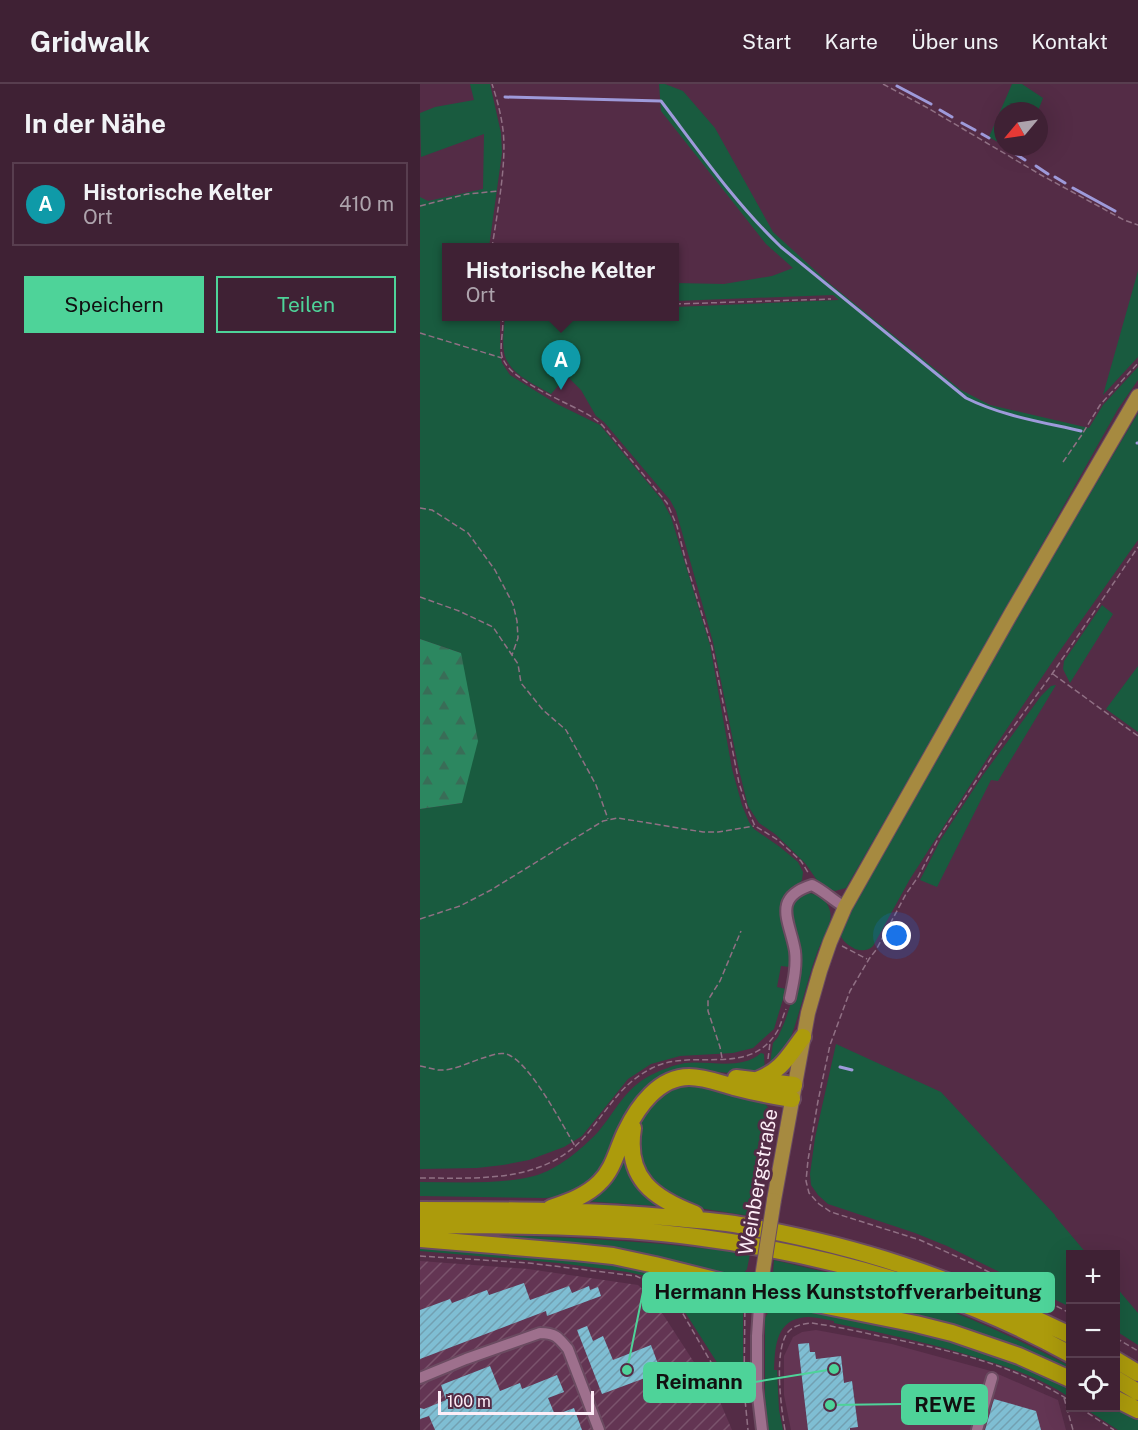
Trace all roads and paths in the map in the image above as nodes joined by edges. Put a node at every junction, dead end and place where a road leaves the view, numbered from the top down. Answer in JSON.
{"nodes":[{"id":1,"x":492,"y":84,"type":"edge"},
{"id":2,"x":883,"y":84,"type":"edge"},
{"id":3,"x":500,"y":191,"type":"junction"},
{"id":4,"x":420,"y":206,"type":"edge"},
{"id":5,"x":1138,"y":225,"type":"edge"},
{"id":6,"x":493,"y":243,"type":"edge"},
{"id":7,"x":831,"y":299,"type":"dead end"},
{"id":8,"x":679,"y":304,"type":"edge"},
{"id":9,"x":503,"y":321,"type":"edge"},
{"id":10,"x":420,"y":333,"type":"edge"},
{"id":11,"x":502,"y":358,"type":"junction"},
{"id":12,"x":1138,"y":363,"type":"edge"},
{"id":13,"x":1138,"y":396,"type":"edge"},
{"id":14,"x":1063,"y":462,"type":"dead end"},
{"id":15,"x":420,"y":508,"type":"edge"},
{"id":16,"x":1138,"y":547,"type":"edge"},
{"id":17,"x":420,"y":597,"type":"edge"},
{"id":18,"x":512,"y":655,"type":"junction"},
{"id":19,"x":1052,"y":674,"type":"junction"},
{"id":20,"x":1138,"y":736,"type":"edge"},
{"id":21,"x":609,"y":820,"type":"junction"},
{"id":22,"x":755,"y":826,"type":"junction"},
{"id":23,"x":812,"y":885,"type":"junction"},
{"id":24,"x":845,"y":908,"type":"junction"},
{"id":25,"x":420,"y":919,"type":"edge"},
{"id":26,"x":741,"y":931,"type":"dead end"},
{"id":27,"x":830,"y":942,"type":"junction"},
{"id":28,"x":869,"y":959,"type":"junction"},
{"id":29,"x":790,"y":998,"type":"joint"},
{"id":30,"x":803,"y":1037,"type":"junction"},
{"id":31,"x":770,"y":1041,"type":"dead end"},
{"id":32,"x":722,"y":1060,"type":"dead end"},
{"id":33,"x":420,"y":1066,"type":"edge"},
{"id":34,"x":711,"y":1080,"type":"junction"},
{"id":35,"x":757,"y":1080,"type":"junction"},
{"id":36,"x":793,"y":1092,"type":"junction"},
{"id":37,"x":771,"y":1106,"type":"dead end"},
{"id":38,"x":635,"y":1116,"type":"junction"},
{"id":39,"x":771,"y":1145,"type":"dead end"},
{"id":40,"x":420,"y":1178,"type":"edge"},
{"id":41,"x":420,"y":1210,"type":"edge"},
{"id":42,"x":541,"y":1211,"type":"junction"},
{"id":43,"x":717,"y":1222,"type":"junction"},
{"id":44,"x":420,"y":1225,"type":"edge"},
{"id":45,"x":420,"y":1239,"type":"edge"},
{"id":46,"x":420,"y":1256,"type":"edge"},
{"id":47,"x":761,"y":1284,"type":"junction"},
{"id":48,"x":735,"y":1285,"type":"junction"},
{"id":49,"x":1066,"y":1310,"type":"edge"},
{"id":50,"x":1066,"y":1333,"type":"edge"},
{"id":51,"x":1120,"y":1341,"type":"edge"},
{"id":52,"x":1066,"y":1352,"type":"edge"},
{"id":53,"x":1138,"y":1352,"type":"edge"},
{"id":54,"x":1120,"y":1362,"type":"edge"},
{"id":55,"x":1138,"y":1373,"type":"edge"},
{"id":56,"x":1066,"y":1377,"type":"edge"},
{"id":57,"x":420,"y":1378,"type":"edge"},
{"id":58,"x":992,"y":1378,"type":"dead end"},
{"id":59,"x":1120,"y":1381,"type":"edge"},
{"id":60,"x":757,"y":1388,"type":"junction"},
{"id":61,"x":744,"y":1389,"type":"junction"},
{"id":62,"x":1138,"y":1392,"type":"edge"},
{"id":63,"x":1064,"y":1397,"type":"joint"},
{"id":64,"x":1120,"y":1401,"type":"edge"},
{"id":65,"x":1138,"y":1410,"type":"edge"},
{"id":66,"x":1087,"y":1412,"type":"edge"},
{"id":67,"x":598,"y":1430,"type":"edge"},
{"id":68,"x":748,"y":1430,"type":"edge"},
{"id":69,"x":762,"y":1430,"type":"edge"},
{"id":70,"x":785,"y":1430,"type":"edge"},
{"id":71,"x":977,"y":1430,"type":"edge"},
{"id":72,"x":1073,"y":1430,"type":"edge"},
{"id":73,"x":1114,"y":1430,"type":"edge"}],
"edges":[{"from":1,"to":3,"type":"path"},
{"from":2,"to":5,"type":"path"},
{"from":3,"to":4,"type":"path"},
{"from":3,"to":6,"type":"path"},
{"from":7,"to":8,"type":"path"},
{"from":9,"to":11,"type":"path"},
{"from":10,"to":11,"type":"path"},
{"from":11,"to":22,"type":"path"},
{"from":12,"to":14,"type":"path"},
{"from":13,"to":24,"type":"main road","name":"Weinbergstraße"},
{"from":15,"to":18,"type":"path"},
{"from":16,"to":19,"type":"path"},
{"from":17,"to":18,"type":"path"},
{"from":18,"to":21,"type":"path"},
{"from":19,"to":20,"type":"path"},
{"from":19,"to":28,"type":"path"},
{"from":21,"to":22,"type":"path"},
{"from":21,"to":25,"type":"path"},
{"from":22,"to":23,"type":"path"},
{"from":23,"to":24,"type":"street"},
{"from":23,"to":29,"type":"street"},
{"from":24,"to":27,"type":"main road","name":"Weinbergstraße"},
{"from":26,"to":32,"type":"path"},
{"from":27,"to":28,"type":"path"},
{"from":27,"to":30,"type":"main road","name":"Weinbergstraße"},
{"from":28,"to":49,"type":"path"},
{"from":29,"to":31,"type":"path"},
{"from":30,"to":35,"type":"highway"},
{"from":30,"to":36,"type":"main road","name":"Weinbergstraße"},
{"from":33,"to":40,"type":"path"},
{"from":34,"to":35,"type":"highway"},
{"from":34,"to":36,"type":"highway"},
{"from":34,"to":38,"type":"highway"},
{"from":35,"to":36,"type":"highway"},
{"from":36,"to":47,"type":"main road","name":"Weinbergstraße","bridge":true},
{"from":37,"to":39,"type":"path"},
{"from":38,"to":42,"type":"highway"},
{"from":38,"to":43,"type":"highway"},
{"from":41,"to":42,"type":"highway"},
{"from":42,"to":43,"type":"highway"},
{"from":43,"to":50,"type":"highway"},
{"from":44,"to":52,"type":"highway"},
{"from":45,"to":48,"type":"highway"},
{"from":46,"to":61,"type":"path"},
{"from":47,"to":48,"type":"highway"},
{"from":47,"to":56,"type":"highway"},
{"from":47,"to":60,"type":"street","name":"Weinbergstraße"},
{"from":48,"to":61,"type":"path"},
{"from":51,"to":53,"type":"path"},
{"from":54,"to":55,"type":"highway"},
{"from":57,"to":67,"type":"street"},
{"from":58,"to":71,"type":"street"},
{"from":59,"to":62,"type":"highway"},
{"from":60,"to":61,"type":"path"},
{"from":60,"to":69,"type":"street","name":"Weinbergstraße"},
{"from":61,"to":68,"type":"path"},
{"from":63,"to":70,"type":"path"},
{"from":63,"to":72,"type":"path"},
{"from":64,"to":65,"type":"highway"},
{"from":66,"to":73,"type":"path"}]}
